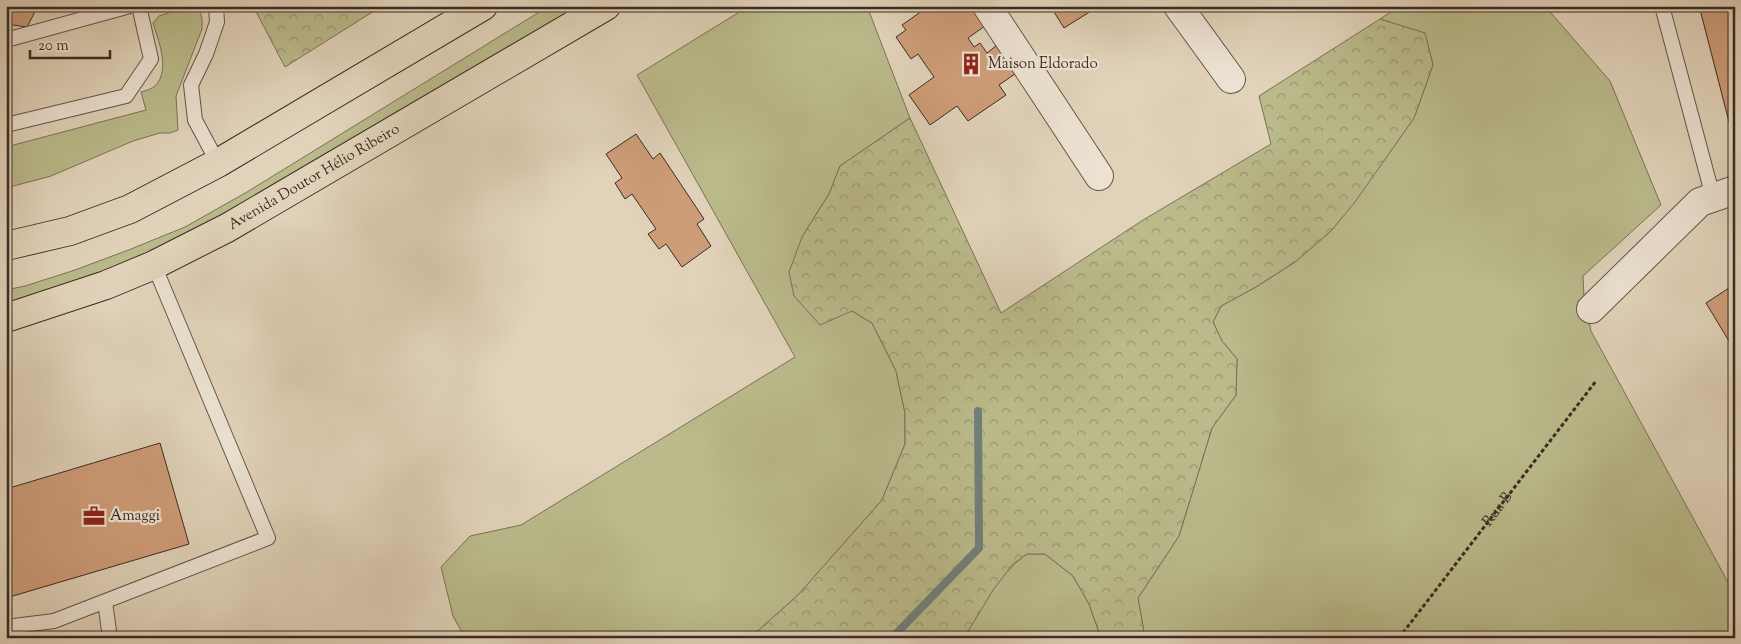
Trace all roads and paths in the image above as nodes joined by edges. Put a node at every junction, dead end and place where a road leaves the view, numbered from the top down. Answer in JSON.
{"nodes":[{"id":1,"x":130,"y":6,"type":"edge"},
{"id":2,"x":140,"y":6,"type":"edge"},
{"id":3,"x":216,"y":6,"type":"edge"},
{"id":4,"x":483,"y":6,"type":"edge"},
{"id":5,"x":606,"y":6,"type":"edge"},
{"id":6,"x":987,"y":6,"type":"edge"},
{"id":7,"x":1178,"y":6,"type":"edge"},
{"id":8,"x":1662,"y":6,"type":"edge"},
{"id":9,"x":6,"y":40,"type":"edge"},
{"id":10,"x":1231,"y":79,"type":"dead end"},
{"id":11,"x":6,"y":125,"type":"edge"},
{"id":12,"x":218,"y":163,"type":"junction"},
{"id":13,"x":1099,"y":176,"type":"dead end"},
{"id":14,"x":1724,"y":194,"type":"edge"},
{"id":15,"x":6,"y":246,"type":"edge"},
{"id":16,"x":154,"y":265,"type":"junction"},
{"id":17,"x":1591,"y":308,"type":"dead end"},
{"id":18,"x":6,"y":318,"type":"edge"},
{"id":19,"x":1596,"y":381,"type":"dead end"},
{"id":20,"x":105,"y":602,"type":"junction"},
{"id":21,"x":6,"y":627,"type":"edge"},
{"id":22,"x":110,"y":638,"type":"edge"},
{"id":23,"x":1399,"y":638,"type":"edge"}],
"edges":[{"from":1,"to":9,"type":"lane"},
{"from":2,"to":11,"type":"lane"},
{"from":3,"to":12,"type":"lane"},
{"from":4,"to":12,"type":"main road"},
{"from":5,"to":16,"type":"main road","name":"Avenida Doutor Hélio Ribeiro"},
{"from":6,"to":13,"type":"street"},
{"from":7,"to":10,"type":"street"},
{"from":8,"to":14,"type":"lane"},
{"from":12,"to":15,"type":"main road"},
{"from":14,"to":17,"type":"street"},
{"from":16,"to":18,"type":"main road","name":"Avenida Doutor Hélio Ribeiro"},
{"from":16,"to":20,"type":"lane"},
{"from":19,"to":23,"type":"path","name":"Rua B"},
{"from":20,"to":21,"type":"lane"},
{"from":20,"to":22,"type":"lane"}]}
